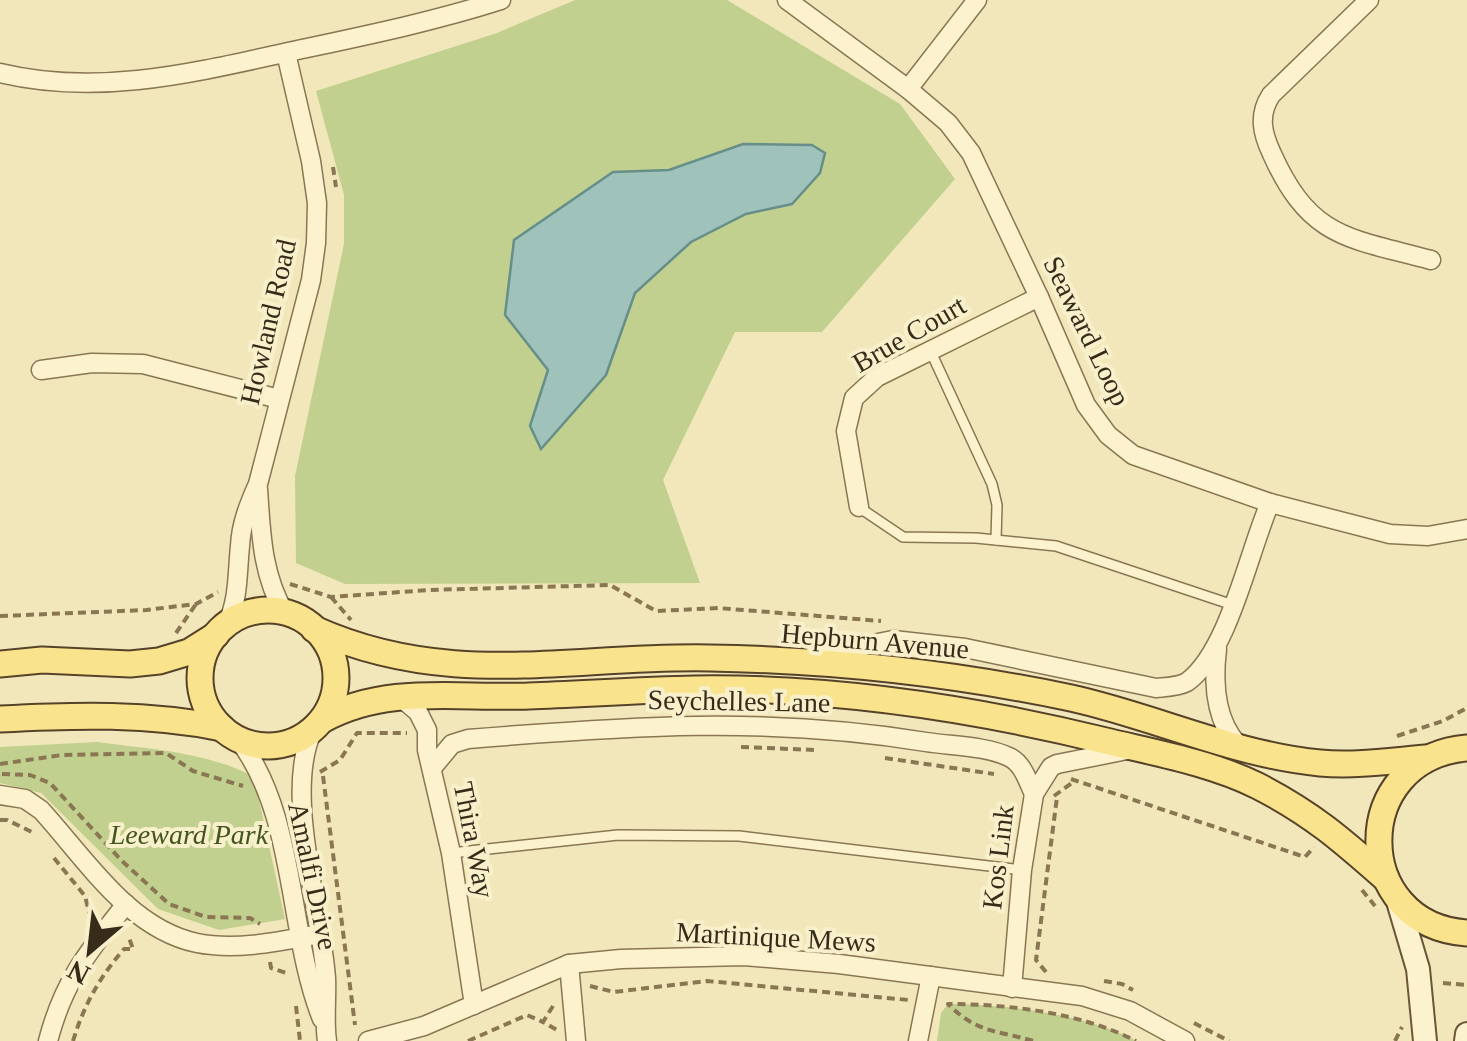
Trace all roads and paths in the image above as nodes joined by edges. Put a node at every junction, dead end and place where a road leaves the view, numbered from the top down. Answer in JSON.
{"nodes":[{"id":1,"x":501,"y":0,"type":"edge"},
{"id":2,"x":787,"y":0,"type":"edge"},
{"id":3,"x":977,"y":0,"type":"edge"},
{"id":4,"x":1368,"y":0,"type":"edge"},
{"id":5,"x":286,"y":52,"type":"junction"},
{"id":6,"x":0,"y":73,"type":"edge"},
{"id":7,"x":908,"y":89,"type":"junction"},
{"id":8,"x":332,"y":160,"type":"dead end"},
{"id":9,"x":336,"y":194,"type":"dead end"},
{"id":10,"x":1431,"y":260,"type":"dead end"},
{"id":11,"x":1040,"y":297,"type":"junction"},
{"id":12,"x":930,"y":350,"type":"junction"},
{"id":13,"x":42,"y":370,"type":"dead end"},
{"id":14,"x":279,"y":399,"type":"junction"},
{"id":15,"x":258,"y":484,"type":"junction"},
{"id":16,"x":1270,"y":503,"type":"junction"},
{"id":17,"x":859,"y":507,"type":"joint"},
{"id":18,"x":1467,"y":529,"type":"edge"},
{"id":19,"x":996,"y":540,"type":"junction"},
{"id":20,"x":286,"y":584,"type":"dead end"},
{"id":21,"x":228,"y":586,"type":"dead end"},
{"id":22,"x":1233,"y":605,"type":"junction"},
{"id":23,"x":285,"y":614,"type":"junction"},
{"id":24,"x":0,"y":616,"type":"edge"},
{"id":25,"x":895,"y":622,"type":"dead end"},
{"id":26,"x":314,"y":628,"type":"junction"},
{"id":27,"x":221,"y":630,"type":"junction"},
{"id":28,"x":1218,"y":638,"type":"junction"},
{"id":29,"x":788,"y":661,"type":"junction"},
{"id":30,"x":0,"y":664,"type":"edge"},
{"id":31,"x":399,"y":696,"type":"junction"},
{"id":32,"x":1467,"y":708,"type":"edge"},
{"id":33,"x":0,"y":719,"type":"edge"},
{"id":34,"x":318,"y":725,"type":"junction"},
{"id":35,"x":419,"y":732,"type":"dead end"},
{"id":36,"x":230,"y":734,"type":"junction"},
{"id":37,"x":1393,"y":737,"type":"dead end"},
{"id":38,"x":1238,"y":745,"type":"junction"},
{"id":39,"x":732,"y":747,"type":"dead end"},
{"id":40,"x":1138,"y":748,"type":"junction"},
{"id":41,"x":1452,"y":748,"type":"edge"},
{"id":42,"x":823,"y":751,"type":"dead end"},
{"id":43,"x":878,"y":757,"type":"dead end"},
{"id":44,"x":0,"y":764,"type":"edge"},
{"id":45,"x":432,"y":768,"type":"junction"},
{"id":46,"x":0,"y":774,"type":"edge"},
{"id":47,"x":1073,"y":782,"type":"dead end"},
{"id":48,"x":258,"y":787,"type":"dead end"},
{"id":49,"x":1034,"y":794,"type":"junction"},
{"id":50,"x":0,"y":795,"type":"edge"},
{"id":51,"x":1057,"y":797,"type":"junction"},
{"id":52,"x":0,"y":820,"type":"edge"},
{"id":53,"x":34,"y":832,"type":"dead end"},
{"id":54,"x":44,"y":845,"type":"dead end"},
{"id":55,"x":451,"y":853,"type":"junction"},
{"id":56,"x":1022,"y":870,"type":"junction"},
{"id":57,"x":1354,"y":881,"type":"dead end"},
{"id":58,"x":1388,"y":897,"type":"junction"},
{"id":59,"x":120,"y":911,"type":"junction"},
{"id":60,"x":1467,"y":933,"type":"edge"},
{"id":61,"x":320,"y":934,"type":"junction"},
{"id":62,"x":300,"y":938,"type":"junction"},
{"id":63,"x":268,"y":943,"type":"junction"},
{"id":64,"x":568,"y":964,"type":"junction"},
{"id":65,"x":1047,"y":973,"type":"dead end"},
{"id":66,"x":931,"y":976,"type":"junction"},
{"id":67,"x":292,"y":977,"type":"dead end"},
{"id":68,"x":1103,"y":981,"type":"dead end"},
{"id":69,"x":1012,"y":988,"type":"junction"},
{"id":70,"x":571,"y":991,"type":"junction"},
{"id":71,"x":1137,"y":992,"type":"dead end"},
{"id":72,"x":294,"y":993,"type":"dead end"},
{"id":73,"x":926,"y":1002,"type":"junction"},
{"id":74,"x":948,"y":1004,"type":"junction"},
{"id":75,"x":474,"y":1005,"type":"junction"},
{"id":76,"x":1183,"y":1016,"type":"dead end"},
{"id":77,"x":543,"y":1022,"type":"junction"},
{"id":78,"x":326,"y":1035,"type":"edge"},
{"id":79,"x":571,"y":1038,"type":"edge"},
{"id":80,"x":48,"y":1041,"type":"edge"},
{"id":81,"x":73,"y":1041,"type":"edge"},
{"id":82,"x":300,"y":1041,"type":"edge"},
{"id":83,"x":358,"y":1041,"type":"edge"},
{"id":84,"x":368,"y":1041,"type":"edge"},
{"id":85,"x":468,"y":1041,"type":"edge"},
{"id":86,"x":918,"y":1041,"type":"edge"},
{"id":87,"x":1033,"y":1041,"type":"edge"},
{"id":88,"x":1136,"y":1041,"type":"edge"},
{"id":89,"x":1184,"y":1041,"type":"edge"},
{"id":90,"x":1229,"y":1041,"type":"edge"},
{"id":91,"x":1425,"y":1041,"type":"edge"}],
"edges":[{"from":1,"to":5,"type":"street"},
{"from":2,"to":7,"type":"street","name":"Seaward Loop"},
{"from":3,"to":7,"type":"street"},
{"from":4,"to":10,"type":"street"},
{"from":5,"to":6,"type":"street"},
{"from":5,"to":14,"type":"street","name":"Howland Road"},
{"from":7,"to":11,"type":"street","name":"Seaward Loop"},
{"from":8,"to":9,"type":"path"},
{"from":11,"to":12,"type":"street","name":"Brue Court"},
{"from":11,"to":16,"type":"street","name":"Seaward Loop"},
{"from":12,"to":17,"type":"street","name":"Brue Court"},
{"from":12,"to":19,"type":"lane"},
{"from":13,"to":14,"type":"street"},
{"from":14,"to":15,"type":"street","name":"Howland Road"},
{"from":15,"to":23,"type":"street","name":"Howland Road"},
{"from":15,"to":27,"type":"street","name":"Howland Road"},
{"from":16,"to":18,"type":"street","name":"Seaward Loop"},
{"from":16,"to":22,"type":"street"},
{"from":17,"to":19,"type":"lane"},
{"from":19,"to":22,"type":"lane"},
{"from":20,"to":25,"type":"path"},
{"from":21,"to":24,"type":"path"},
{"from":22,"to":28,"type":"street"},
{"from":23,"to":26,"type":"main road"},
{"from":23,"to":27,"type":"main road"},
{"from":26,"to":29,"type":"main road","name":"Hepburn Avenue"},
{"from":26,"to":34,"type":"main road"},
{"from":27,"to":30,"type":"main road"},
{"from":27,"to":36,"type":"main road"},
{"from":28,"to":29,"type":"street"},
{"from":28,"to":38,"type":"street"},
{"from":29,"to":38,"type":"main road","name":"Hepburn Avenue"},
{"from":31,"to":34,"type":"main road","name":"Hepburn Avenue"},
{"from":31,"to":40,"type":"main road","name":"Hepburn Avenue"},
{"from":31,"to":45,"type":"street","name":"Thira Way"},
{"from":32,"to":37,"type":"path"},
{"from":33,"to":36,"type":"main road"},
{"from":34,"to":36,"type":"main road"},
{"from":34,"to":61,"type":"street","name":"Amalfi Drive"},
{"from":35,"to":83,"type":"path"},
{"from":36,"to":62,"type":"street","name":"Amalfi Drive"},
{"from":38,"to":41,"type":"main road","name":"Hepburn Avenue"},
{"from":39,"to":42,"type":"path"},
{"from":40,"to":49,"type":"street","name":"Kos Link"},
{"from":40,"to":58,"type":"main road","name":"Hepburn Avenue"},
{"from":41,"to":58,"type":"main road"},
{"from":43,"to":49,"type":"path"},
{"from":44,"to":48,"type":"path"},
{"from":45,"to":49,"type":"street","name":"Seychelles Lane"},
{"from":45,"to":55,"type":"street","name":"Thira Way"},
{"from":46,"to":63,"type":"path"},
{"from":47,"to":51,"type":"path"},
{"from":49,"to":51,"type":"path"},
{"from":49,"to":56,"type":"street","name":"Kos Link"},
{"from":50,"to":59,"type":"street"},
{"from":51,"to":65,"type":"path"},
{"from":52,"to":53,"type":"path"},
{"from":54,"to":59,"type":"path"},
{"from":55,"to":56,"type":"lane"},
{"from":55,"to":75,"type":"street","name":"Thira Way"},
{"from":56,"to":69,"type":"street","name":"Kos Link"},
{"from":57,"to":58,"type":"path"},
{"from":58,"to":60,"type":"main road","name":"Hepburn Avenue"},
{"from":58,"to":91,"type":"main road"},
{"from":59,"to":63,"type":"street"},
{"from":59,"to":80,"type":"street"},
{"from":59,"to":81,"type":"path"},
{"from":61,"to":62,"type":"street"},
{"from":61,"to":78,"type":"street","name":"Amalfi Drive"},
{"from":62,"to":63,"type":"street"},
{"from":62,"to":78,"type":"street","name":"Amalfi Drive"},
{"from":63,"to":67,"type":"path"},
{"from":64,"to":66,"type":"street","name":"Martinique Mews"},
{"from":64,"to":70,"type":"street"},
{"from":64,"to":75,"type":"street","name":"Martinique Mews"},
{"from":66,"to":69,"type":"street","name":"Martinique Mews"},
{"from":66,"to":73,"type":"street"},
{"from":68,"to":71,"type":"path"},
{"from":69,"to":89,"type":"street","name":"Martinique Mews"},
{"from":70,"to":73,"type":"path"},
{"from":70,"to":77,"type":"path"},
{"from":70,"to":79,"type":"street"},
{"from":72,"to":82,"type":"path"},
{"from":73,"to":74,"type":"path"},
{"from":73,"to":86,"type":"street"},
{"from":74,"to":87,"type":"path"},
{"from":74,"to":88,"type":"path"},
{"from":75,"to":84,"type":"street","name":"Martinique Mews"},
{"from":76,"to":90,"type":"path"},
{"from":77,"to":79,"type":"path"},
{"from":77,"to":85,"type":"path"}]}
